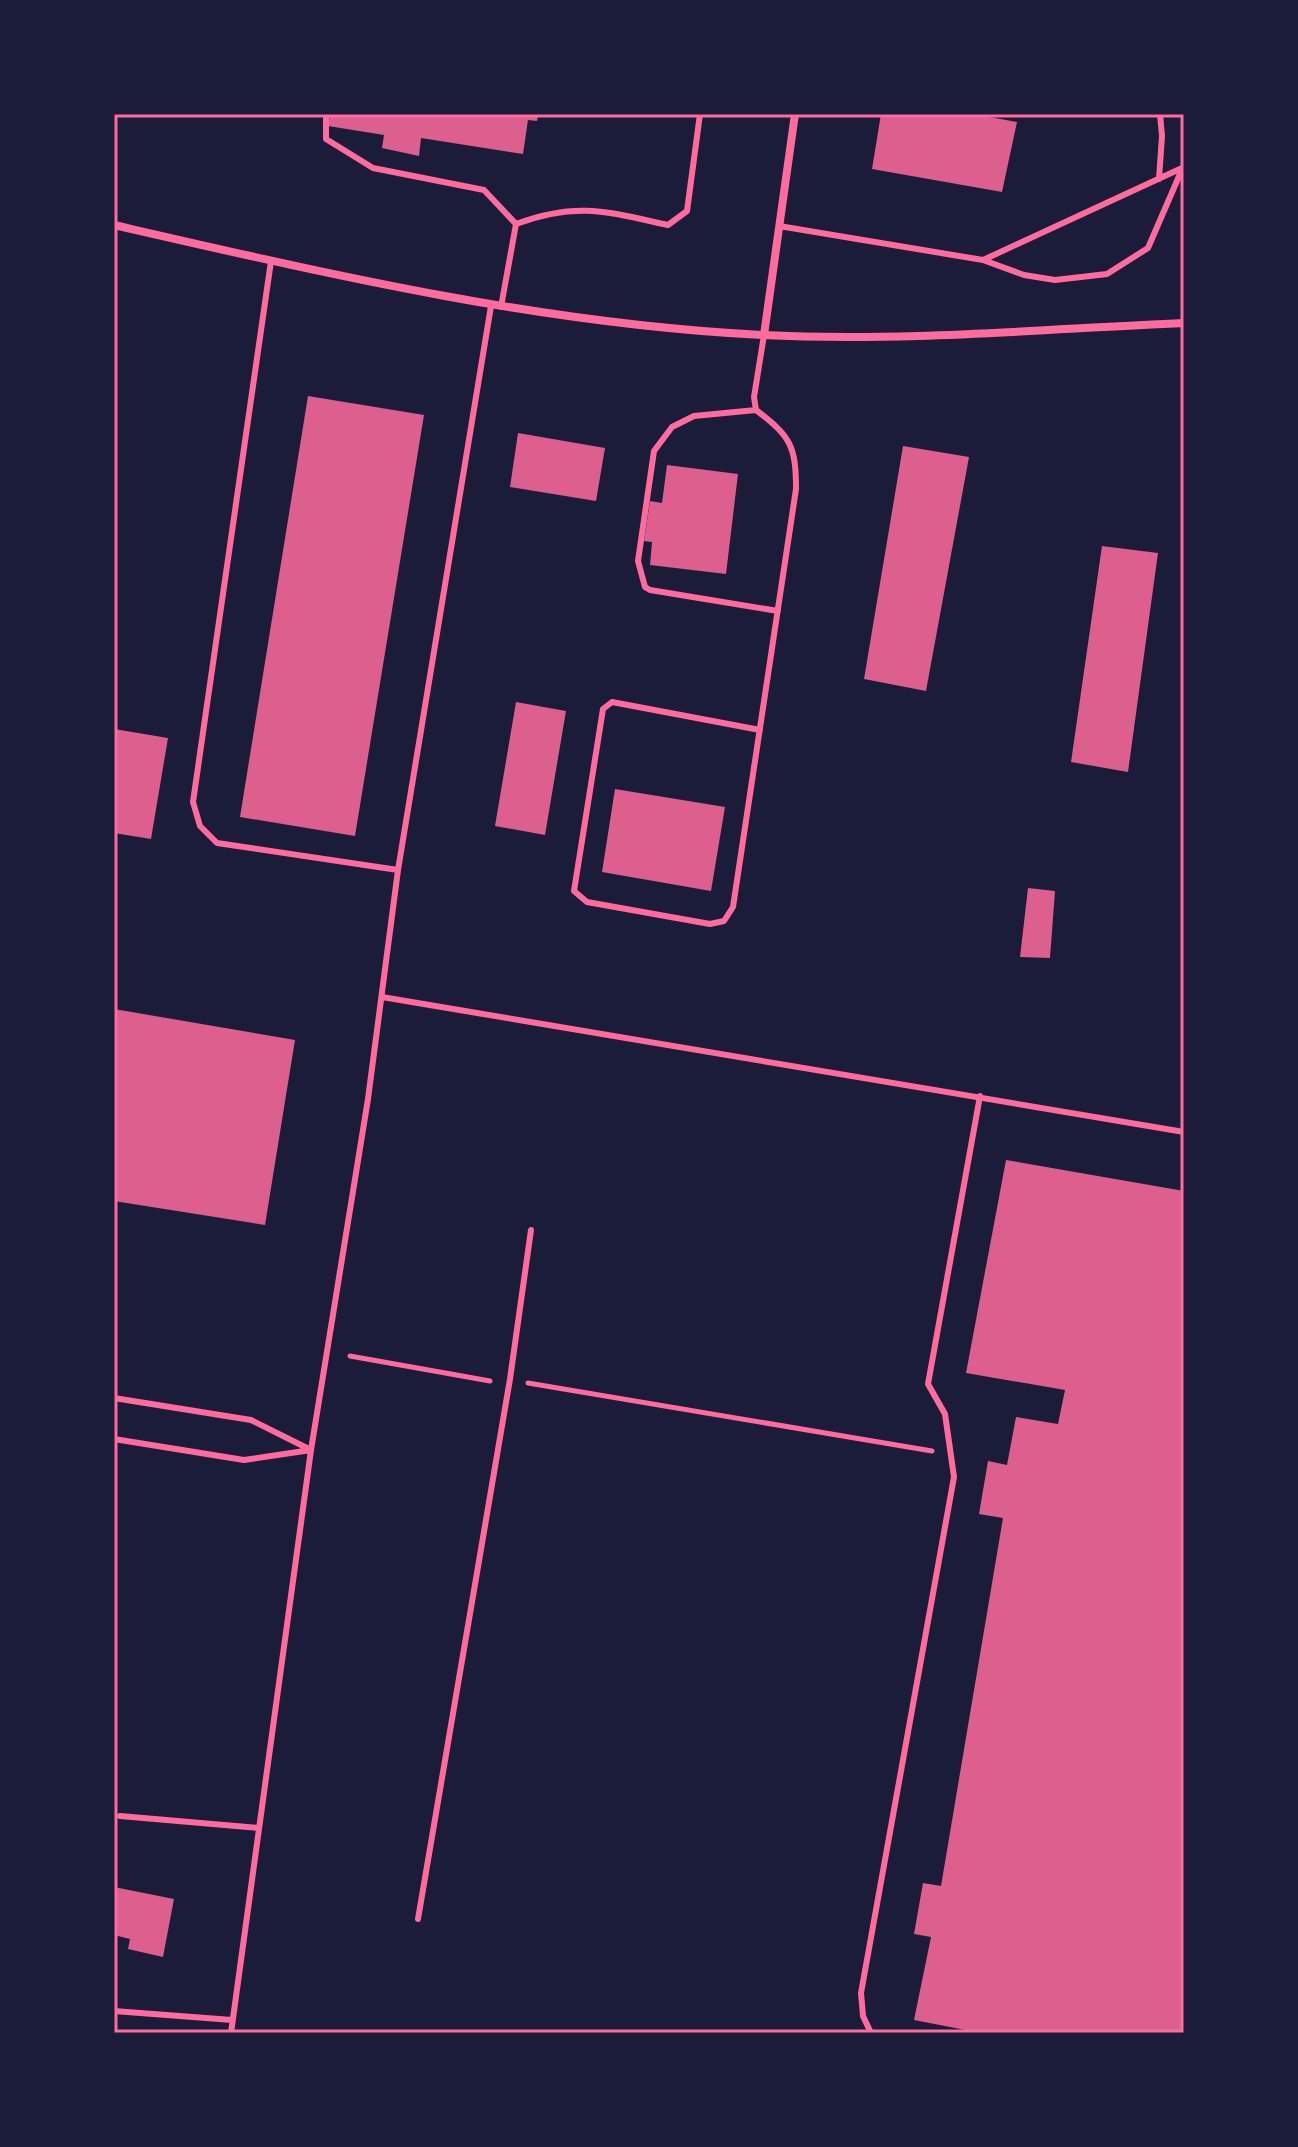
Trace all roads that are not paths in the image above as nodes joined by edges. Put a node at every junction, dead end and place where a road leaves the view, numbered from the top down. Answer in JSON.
{"nodes":[{"id":1,"x":326,"y":114,"type":"edge"},
{"id":2,"x":700,"y":114,"type":"edge"},
{"id":3,"x":795,"y":114,"type":"edge"},
{"id":4,"x":1160,"y":114,"type":"edge"},
{"id":5,"x":1183,"y":167,"type":"edge"},
{"id":6,"x":1159,"y":179,"type":"junction"},
{"id":7,"x":516,"y":224,"type":"junction"},
{"id":8,"x":114,"y":225,"type":"edge"},
{"id":9,"x":779,"y":226,"type":"junction"},
{"id":10,"x":983,"y":260,"type":"junction"},
{"id":11,"x":271,"y":261,"type":"junction"},
{"id":12,"x":491,"y":306,"type":"junction"},
{"id":13,"x":501,"y":307,"type":"junction"},
{"id":14,"x":1184,"y":323,"type":"edge"},
{"id":15,"x":764,"y":335,"type":"junction"},
{"id":16,"x":756,"y":410,"type":"junction"},
{"id":17,"x":778,"y":611,"type":"junction"},
{"id":18,"x":760,"y":730,"type":"junction"},
{"id":19,"x":398,"y":870,"type":"junction"},
{"id":20,"x":382,"y":997,"type":"junction"},
{"id":21,"x":980,"y":1096,"type":"junction"},
{"id":22,"x":1184,"y":1132,"type":"edge"},
{"id":23,"x":531,"y":1230,"type":"dead end"},
{"id":24,"x":114,"y":1398,"type":"edge"},
{"id":25,"x":114,"y":1439,"type":"edge"},
{"id":26,"x":311,"y":1450,"type":"junction"},
{"id":27,"x":120,"y":1816,"type":"dead end"},
{"id":28,"x":259,"y":1828,"type":"junction"},
{"id":29,"x":418,"y":1919,"type":"dead end"},
{"id":30,"x":114,"y":2011,"type":"edge"},
{"id":31,"x":232,"y":2020,"type":"junction"},
{"id":32,"x":231,"y":2033,"type":"edge"},
{"id":33,"x":871,"y":2033,"type":"edge"}],
"edges":[{"from":1,"to":7,"type":"lane"},
{"from":2,"to":7,"type":"lane"},
{"from":3,"to":9,"type":"street"},
{"from":4,"to":6,"type":"lane"},
{"from":5,"to":6,"type":"lane"},
{"from":5,"to":10,"type":"lane"},
{"from":6,"to":10,"type":"lane"},
{"from":7,"to":13,"type":"lane"},
{"from":8,"to":11,"type":"street"},
{"from":9,"to":10,"type":"lane"},
{"from":9,"to":15,"type":"street"},
{"from":11,"to":12,"type":"street"},
{"from":11,"to":19,"type":"lane"},
{"from":12,"to":13,"type":"street"},
{"from":12,"to":19,"type":"lane"},
{"from":13,"to":15,"type":"street"},
{"from":14,"to":15,"type":"street"},
{"from":15,"to":16,"type":"lane"},
{"from":16,"to":17,"type":"lane"},
{"from":16,"to":17,"type":"lane"},
{"from":17,"to":18,"type":"lane"},
{"from":18,"to":18,"type":"lane"},
{"from":19,"to":20,"type":"lane"},
{"from":20,"to":21,"type":"lane"},
{"from":20,"to":26,"type":"lane"},
{"from":21,"to":22,"type":"lane"},
{"from":21,"to":33,"type":"lane"},
{"from":23,"to":29,"type":"lane"},
{"from":24,"to":26,"type":"lane"},
{"from":25,"to":26,"type":"lane"},
{"from":26,"to":28,"type":"lane"},
{"from":27,"to":28,"type":"lane"},
{"from":28,"to":31,"type":"lane"},
{"from":30,"to":31,"type":"lane"},
{"from":31,"to":32,"type":"lane"}]}
